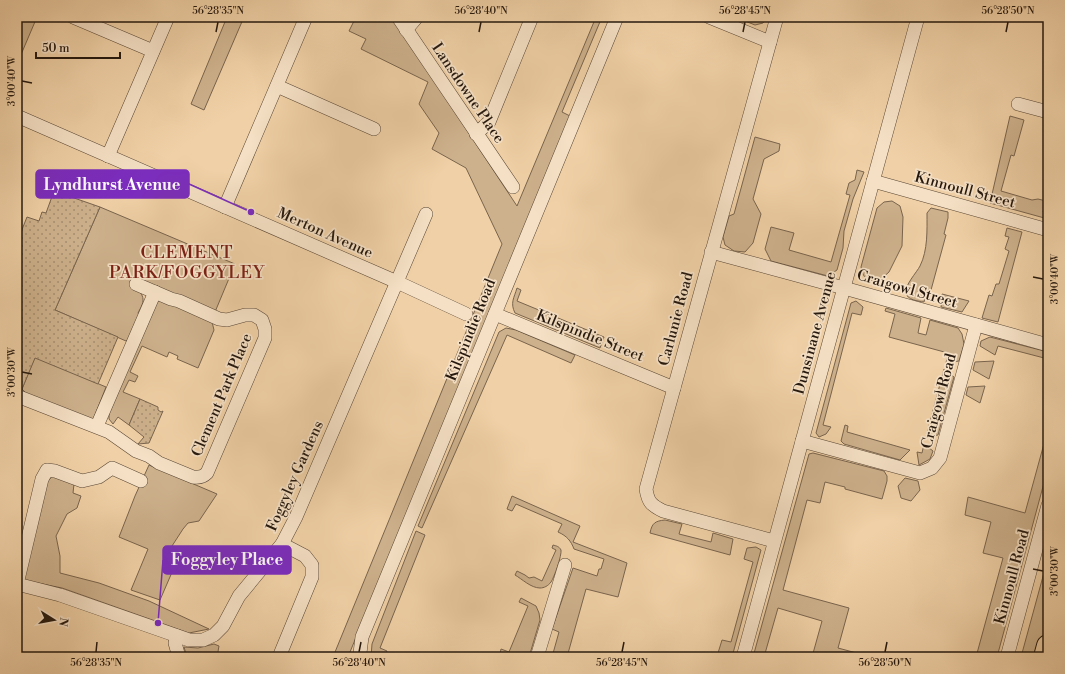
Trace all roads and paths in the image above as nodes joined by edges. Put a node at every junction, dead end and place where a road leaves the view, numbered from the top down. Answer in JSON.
{"nodes":[{"id":1,"x":73,"y":17,"type":"edge"},
{"id":2,"x":168,"y":17,"type":"edge"},
{"id":3,"x":306,"y":17,"type":"edge"},
{"id":4,"x":398,"y":17,"type":"edge"},
{"id":5,"x":417,"y":17,"type":"edge"},
{"id":6,"x":532,"y":17,"type":"edge"},
{"id":7,"x":617,"y":17,"type":"edge"},
{"id":8,"x":709,"y":17,"type":"edge"},
{"id":9,"x":777,"y":17,"type":"edge"},
{"id":10,"x":918,"y":17,"type":"edge"},
{"id":11,"x":406,"y":30,"type":"junction"},
{"id":12,"x":770,"y":42,"type":"junction"},
{"id":13,"x":153,"y":51,"type":"junction"},
{"id":14,"x":277,"y":86,"type":"junction"},
{"id":15,"x":1018,"y":104,"type":"dead end"},
{"id":16,"x":1048,"y":112,"type":"edge"},
{"id":17,"x":17,"y":116,"type":"edge"},
{"id":18,"x":374,"y":129,"type":"dead end"},
{"id":19,"x":476,"y":134,"type":"junction"},
{"id":20,"x":108,"y":156,"type":"junction"},
{"id":21,"x":873,"y":181,"type":"junction"},
{"id":22,"x":513,"y":187,"type":"dead end"},
{"id":23,"x":224,"y":207,"type":"junction"},
{"id":24,"x":426,"y":214,"type":"dead end"},
{"id":25,"x":1048,"y":230,"type":"edge"},
{"id":26,"x":711,"y":252,"type":"junction"},
{"id":27,"x":397,"y":282,"type":"junction"},
{"id":28,"x":136,"y":284,"type":"dead end"},
{"id":29,"x":844,"y":288,"type":"junction"},
{"id":30,"x":155,"y":292,"type":"junction"},
{"id":31,"x":466,"y":314,"type":"dead end"},
{"id":32,"x":495,"y":314,"type":"junction"},
{"id":33,"x":976,"y":325,"type":"junction"},
{"id":34,"x":1048,"y":345,"type":"edge"},
{"id":35,"x":674,"y":388,"type":"junction"},
{"id":36,"x":17,"y":396,"type":"edge"},
{"id":37,"x":97,"y":426,"type":"junction"},
{"id":38,"x":802,"y":441,"type":"junction"},
{"id":39,"x":141,"y":480,"type":"dead end"},
{"id":40,"x":1048,"y":505,"type":"edge"},
{"id":41,"x":774,"y":541,"type":"junction"},
{"id":42,"x":282,"y":544,"type":"junction"},
{"id":43,"x":565,"y":565,"type":"dead end"},
{"id":44,"x":17,"y":584,"type":"edge"},
{"id":45,"x":177,"y":636,"type":"junction"},
{"id":46,"x":1048,"y":646,"type":"edge"},
{"id":47,"x":179,"y":657,"type":"edge"},
{"id":48,"x":279,"y":657,"type":"edge"},
{"id":49,"x":361,"y":657,"type":"edge"},
{"id":50,"x":538,"y":657,"type":"edge"},
{"id":51,"x":743,"y":657,"type":"edge"},
{"id":52,"x":1007,"y":657,"type":"edge"},
{"id":53,"x":1045,"y":657,"type":"edge"}],
"edges":[{"from":1,"to":13,"type":"street"},
{"from":2,"to":13,"type":"street"},
{"from":3,"to":14,"type":"street"},
{"from":4,"to":11,"type":"street","name":"Lansdowne Place"},
{"from":5,"to":11,"type":"street"},
{"from":6,"to":19,"type":"street"},
{"from":7,"to":32,"type":"street","name":"Kilspindie Road"},
{"from":8,"to":12,"type":"street"},
{"from":9,"to":12,"type":"street","name":"Carlunie Road"},
{"from":10,"to":21,"type":"street","name":"Dunsinane Avenue"},
{"from":11,"to":19,"type":"street","name":"Lansdowne Place"},
{"from":12,"to":26,"type":"street","name":"Carlunie Road"},
{"from":13,"to":20,"type":"street"},
{"from":14,"to":18,"type":"street"},
{"from":14,"to":23,"type":"street"},
{"from":15,"to":16,"type":"street"},
{"from":17,"to":20,"type":"street","name":"Merton Avenue"},
{"from":19,"to":22,"type":"street","name":"Lansdowne Place"},
{"from":20,"to":23,"type":"street","name":"Merton Avenue"},
{"from":21,"to":25,"type":"street","name":"Kinnoull Street"},
{"from":21,"to":29,"type":"street","name":"Dunsinane Avenue"},
{"from":23,"to":27,"type":"street","name":"Merton Avenue"},
{"from":24,"to":27,"type":"street","name":"Foggyley Gardens"},
{"from":26,"to":29,"type":"street","name":"Craigowl Street"},
{"from":26,"to":35,"type":"street","name":"Carlunie Road"},
{"from":27,"to":31,"type":"street","name":"Merton Avenue"},
{"from":27,"to":42,"type":"street","name":"Foggyley Gardens"},
{"from":28,"to":30,"type":"street","name":"Clement Park Place"},
{"from":29,"to":33,"type":"street","name":"Craigowl Street"},
{"from":29,"to":38,"type":"street","name":"Dunsinane Avenue"},
{"from":30,"to":37,"type":"street"},
{"from":30,"to":37,"type":"street","name":"Clement Park Place"},
{"from":32,"to":35,"type":"street","name":"Kilspindie Street"},
{"from":32,"to":49,"type":"street","name":"Kilspindie Road"},
{"from":33,"to":34,"type":"street","name":"Craigowl Street"},
{"from":33,"to":38,"type":"street","name":"Craigowl Road"},
{"from":35,"to":41,"type":"street","name":"Carlunie Road"},
{"from":36,"to":37,"type":"street","name":"Clement Park Place"},
{"from":38,"to":41,"type":"street","name":"Dunsinane Avenue"},
{"from":39,"to":44,"type":"street"},
{"from":40,"to":52,"type":"street","name":"Kinnoull Road"},
{"from":41,"to":51,"type":"street","name":"Dunsinane Avenue"},
{"from":42,"to":45,"type":"street","name":"Foggyley Gardens"},
{"from":42,"to":48,"type":"street"},
{"from":43,"to":50,"type":"street"},
{"from":44,"to":45,"type":"street","name":"Foggyley Gardens"},
{"from":45,"to":47,"type":"street"},
{"from":46,"to":53,"type":"highway"}]}
